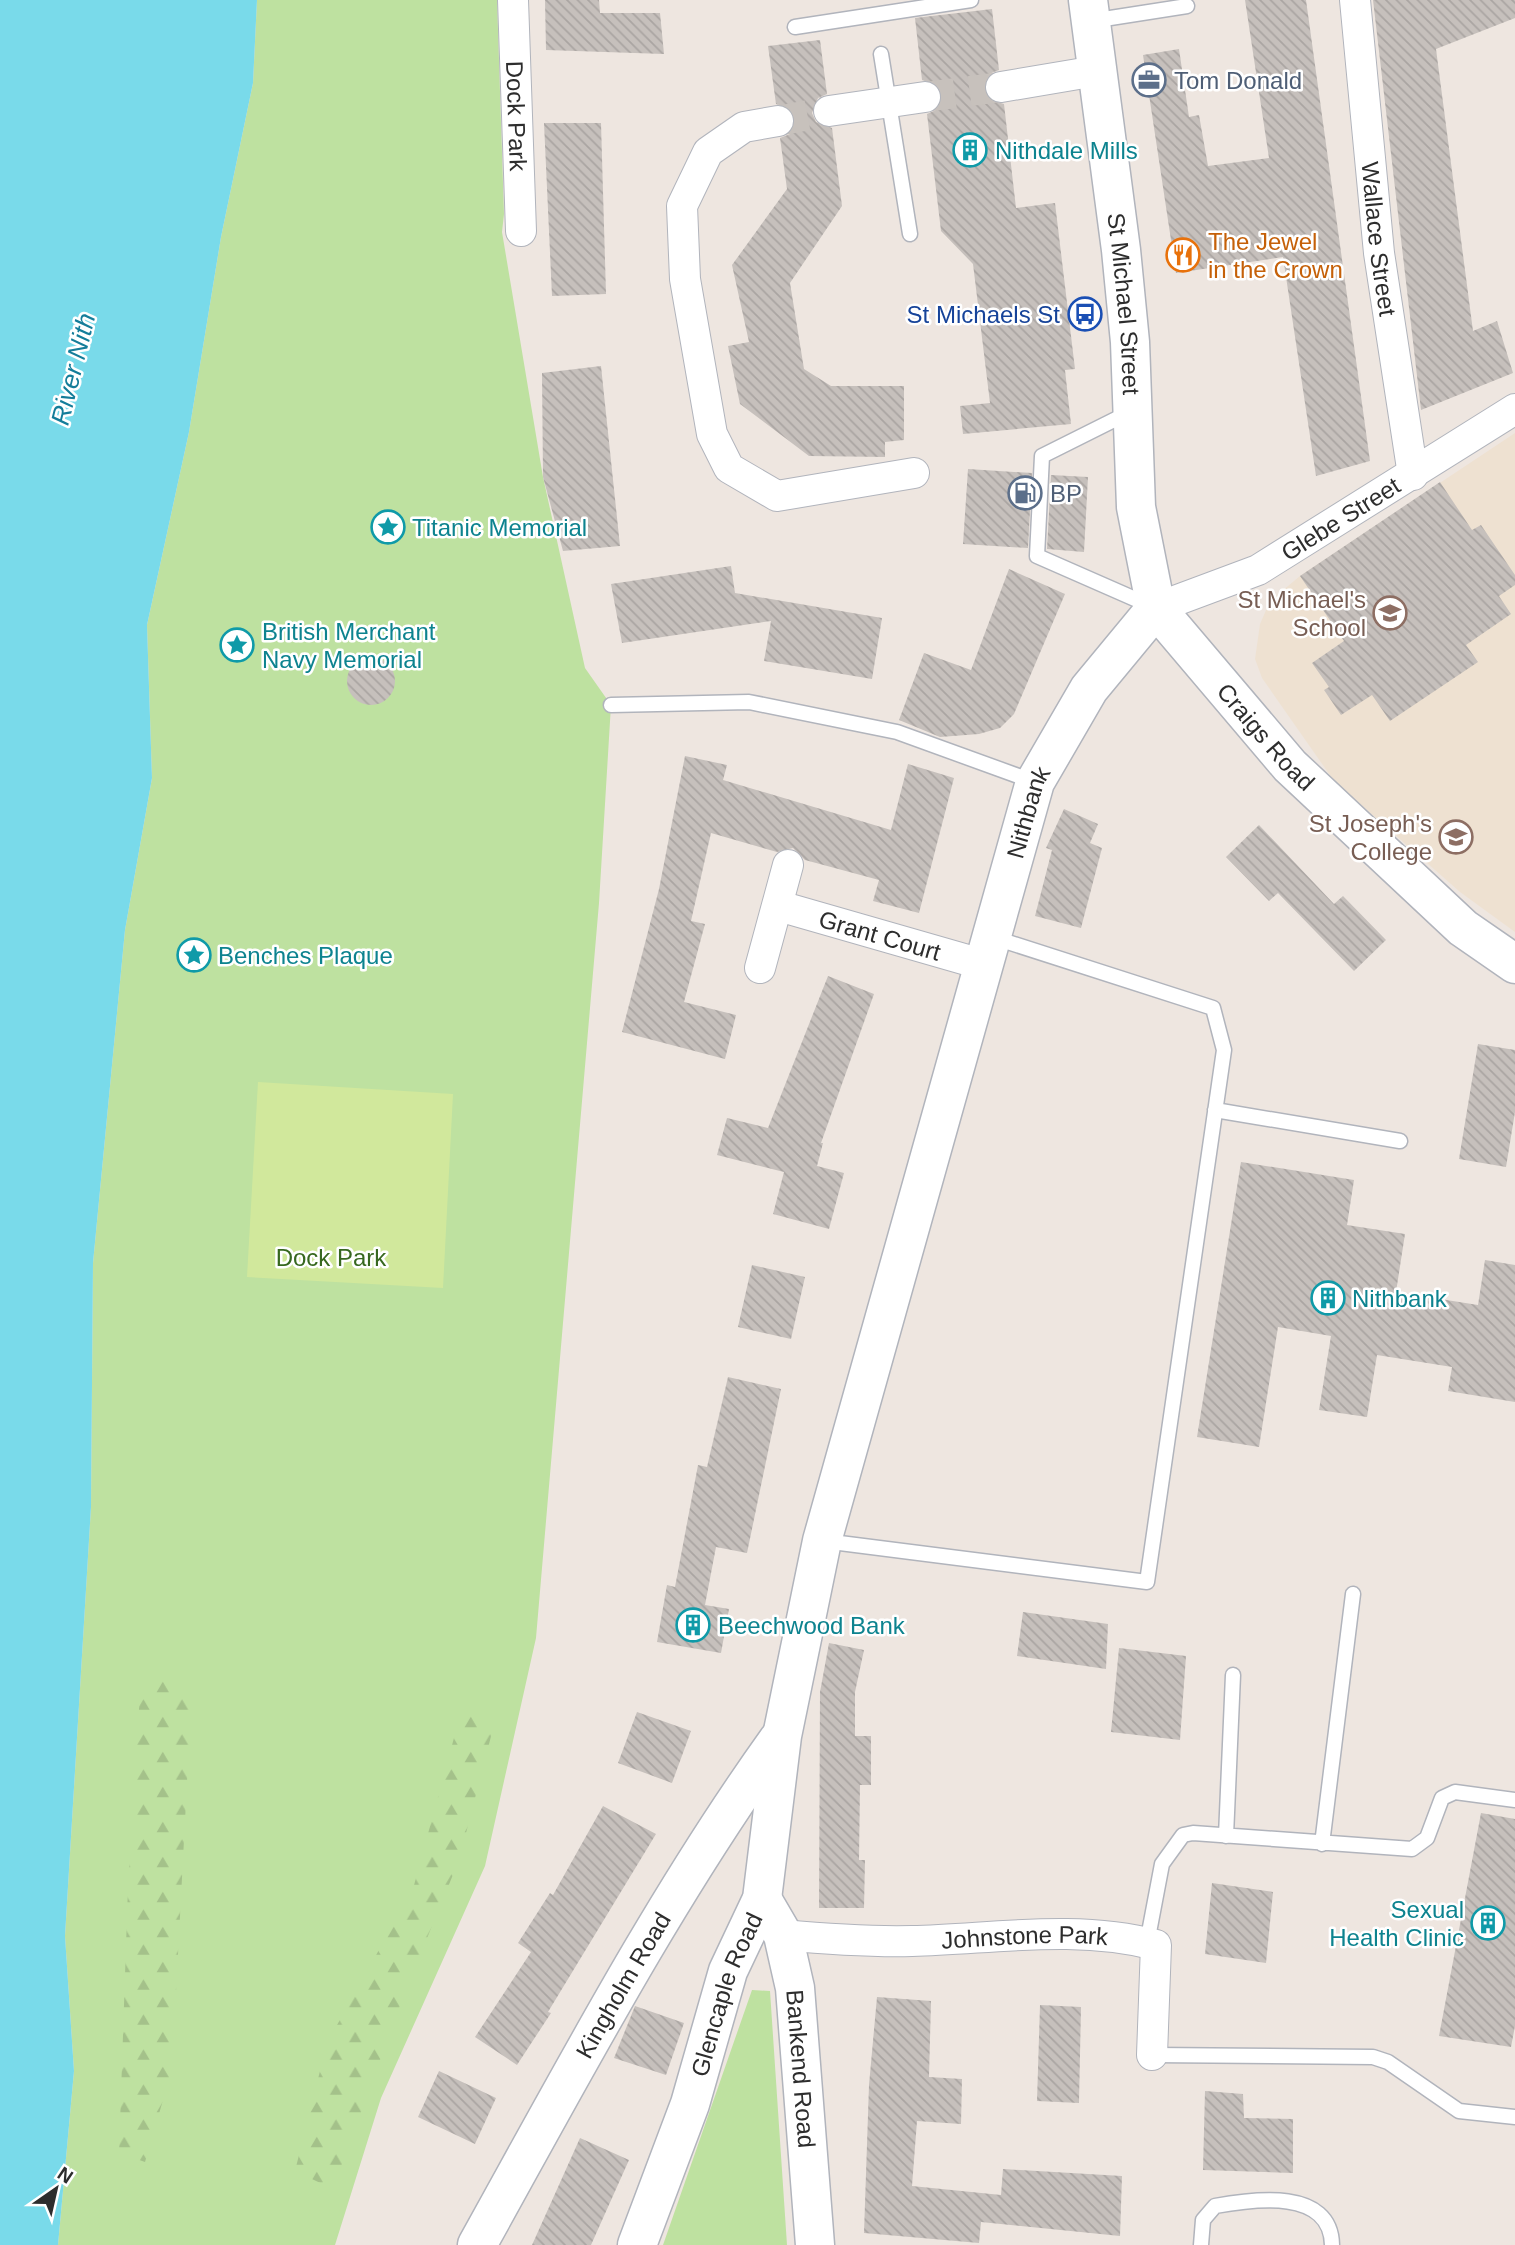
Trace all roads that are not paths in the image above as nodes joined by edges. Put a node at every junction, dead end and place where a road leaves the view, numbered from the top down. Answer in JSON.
{"nodes":[{"id":1,"x":513,"y":0,"type":"edge"},
{"id":2,"x":971,"y":0,"type":"edge"},
{"id":3,"x":1355,"y":0,"type":"edge"},
{"id":4,"x":1187,"y":6,"type":"dead end"},
{"id":5,"x":1089,"y":10,"type":"edge"},
{"id":6,"x":795,"y":27,"type":"dead end"},
{"id":7,"x":881,"y":54,"type":"dead end"},
{"id":8,"x":1096,"y":71,"type":"junction"},
{"id":9,"x":1001,"y":87,"type":"tunnel mouth"},
{"id":10,"x":925,"y":97,"type":"tunnel mouth"},
{"id":11,"x":888,"y":103,"type":"junction"},
{"id":12,"x":829,"y":111,"type":"tunnel mouth"},
{"id":13,"x":778,"y":121,"type":"tunnel mouth"},
{"id":14,"x":522,"y":232,"type":"dead end"},
{"id":15,"x":910,"y":234,"type":"dead end"},
{"id":16,"x":1515,"y":409,"type":"edge"},
{"id":17,"x":1134,"y":410,"type":"junction"},
{"id":18,"x":914,"y":473,"type":"dead end"},
{"id":19,"x":1413,"y":475,"type":"junction"},
{"id":20,"x":1156,"y":608,"type":"junction"},
{"id":21,"x":611,"y":705,"type":"dead end"},
{"id":22,"x":1035,"y":782,"type":"junction"},
{"id":23,"x":788,"y":865,"type":"dead end"},
{"id":24,"x":779,"y":906,"type":"junction"},
{"id":25,"x":985,"y":950,"type":"junction"},
{"id":26,"x":1515,"y":964,"type":"edge"},
{"id":27,"x":760,"y":968,"type":"dead end"},
{"id":28,"x":1215,"y":1110,"type":"junction"},
{"id":29,"x":1400,"y":1141,"type":"dead end"},
{"id":30,"x":822,"y":1541,"type":"junction"},
{"id":31,"x":1353,"y":1594,"type":"dead end"},
{"id":32,"x":1233,"y":1675,"type":"dead end"},
{"id":33,"x":782,"y":1735,"type":"junction"},
{"id":34,"x":1515,"y":1800,"type":"edge"},
{"id":35,"x":1226,"y":1836,"type":"junction"},
{"id":36,"x":1322,"y":1843,"type":"junction"},
{"id":37,"x":762,"y":1899,"type":"junction"},
{"id":38,"x":783,"y":1935,"type":"junction"},
{"id":39,"x":1147,"y":1943,"type":"junction"},
{"id":40,"x":1153,"y":2055,"type":"joint"},
{"id":41,"x":1515,"y":2117,"type":"edge"},
{"id":42,"x":477,"y":2245,"type":"edge"},
{"id":43,"x":638,"y":2245,"type":"edge"},
{"id":44,"x":815,"y":2245,"type":"edge"},
{"id":45,"x":1201,"y":2245,"type":"edge"},
{"id":46,"x":1332,"y":2245,"type":"edge"}],
"edges":[{"from":1,"to":14,"type":"street","name":"Dock Park"},
{"from":2,"to":6,"type":"lane"},
{"from":3,"to":19,"type":"street","name":"Wallace Street"},
{"from":4,"to":5,"type":"lane"},
{"from":5,"to":8,"type":"main road","name":"St Michael Street"},
{"from":7,"to":11,"type":"lane"},
{"from":8,"to":9,"type":"street"},
{"from":8,"to":17,"type":"main road","name":"St Michael Street"},
{"from":10,"to":11,"type":"street"},
{"from":11,"to":12,"type":"street"},
{"from":11,"to":15,"type":"lane"},
{"from":13,"to":18,"type":"street"},
{"from":16,"to":19,"type":"street","name":"Glebe Street"},
{"from":17,"to":20,"type":"main road","name":"St Michael Street"},
{"from":17,"to":20,"type":"lane"},
{"from":19,"to":20,"type":"street","name":"Glebe Street"},
{"from":20,"to":22,"type":"main road","name":"Nithbank"},
{"from":20,"to":26,"type":"main road","name":"Craigs Road"},
{"from":21,"to":22,"type":"lane"},
{"from":22,"to":25,"type":"main road","name":"Nithbank"},
{"from":23,"to":24,"type":"street"},
{"from":24,"to":25,"type":"street","name":"Grant Court"},
{"from":24,"to":27,"type":"street"},
{"from":25,"to":28,"type":"lane"},
{"from":25,"to":30,"type":"main road","name":"Nithbank"},
{"from":28,"to":29,"type":"lane"},
{"from":28,"to":30,"type":"lane"},
{"from":30,"to":33,"type":"main road","name":"Nithbank"},
{"from":31,"to":36,"type":"lane"},
{"from":32,"to":35,"type":"lane"},
{"from":33,"to":37,"type":"main road","name":"Glencaple Road"},
{"from":33,"to":42,"type":"main road","name":"Kingholm Road"},
{"from":34,"to":36,"type":"lane"},
{"from":35,"to":36,"type":"lane"},
{"from":35,"to":39,"type":"lane"},
{"from":37,"to":38,"type":"main road","name":"Bankend Road"},
{"from":37,"to":43,"type":"main road","name":"Glencaple Road"},
{"from":38,"to":39,"type":"street","name":"Johnstone Park"},
{"from":38,"to":44,"type":"main road","name":"Bankend Road"},
{"from":39,"to":40,"type":"street"},
{"from":40,"to":41,"type":"lane"},
{"from":45,"to":46,"type":"lane"}]}
